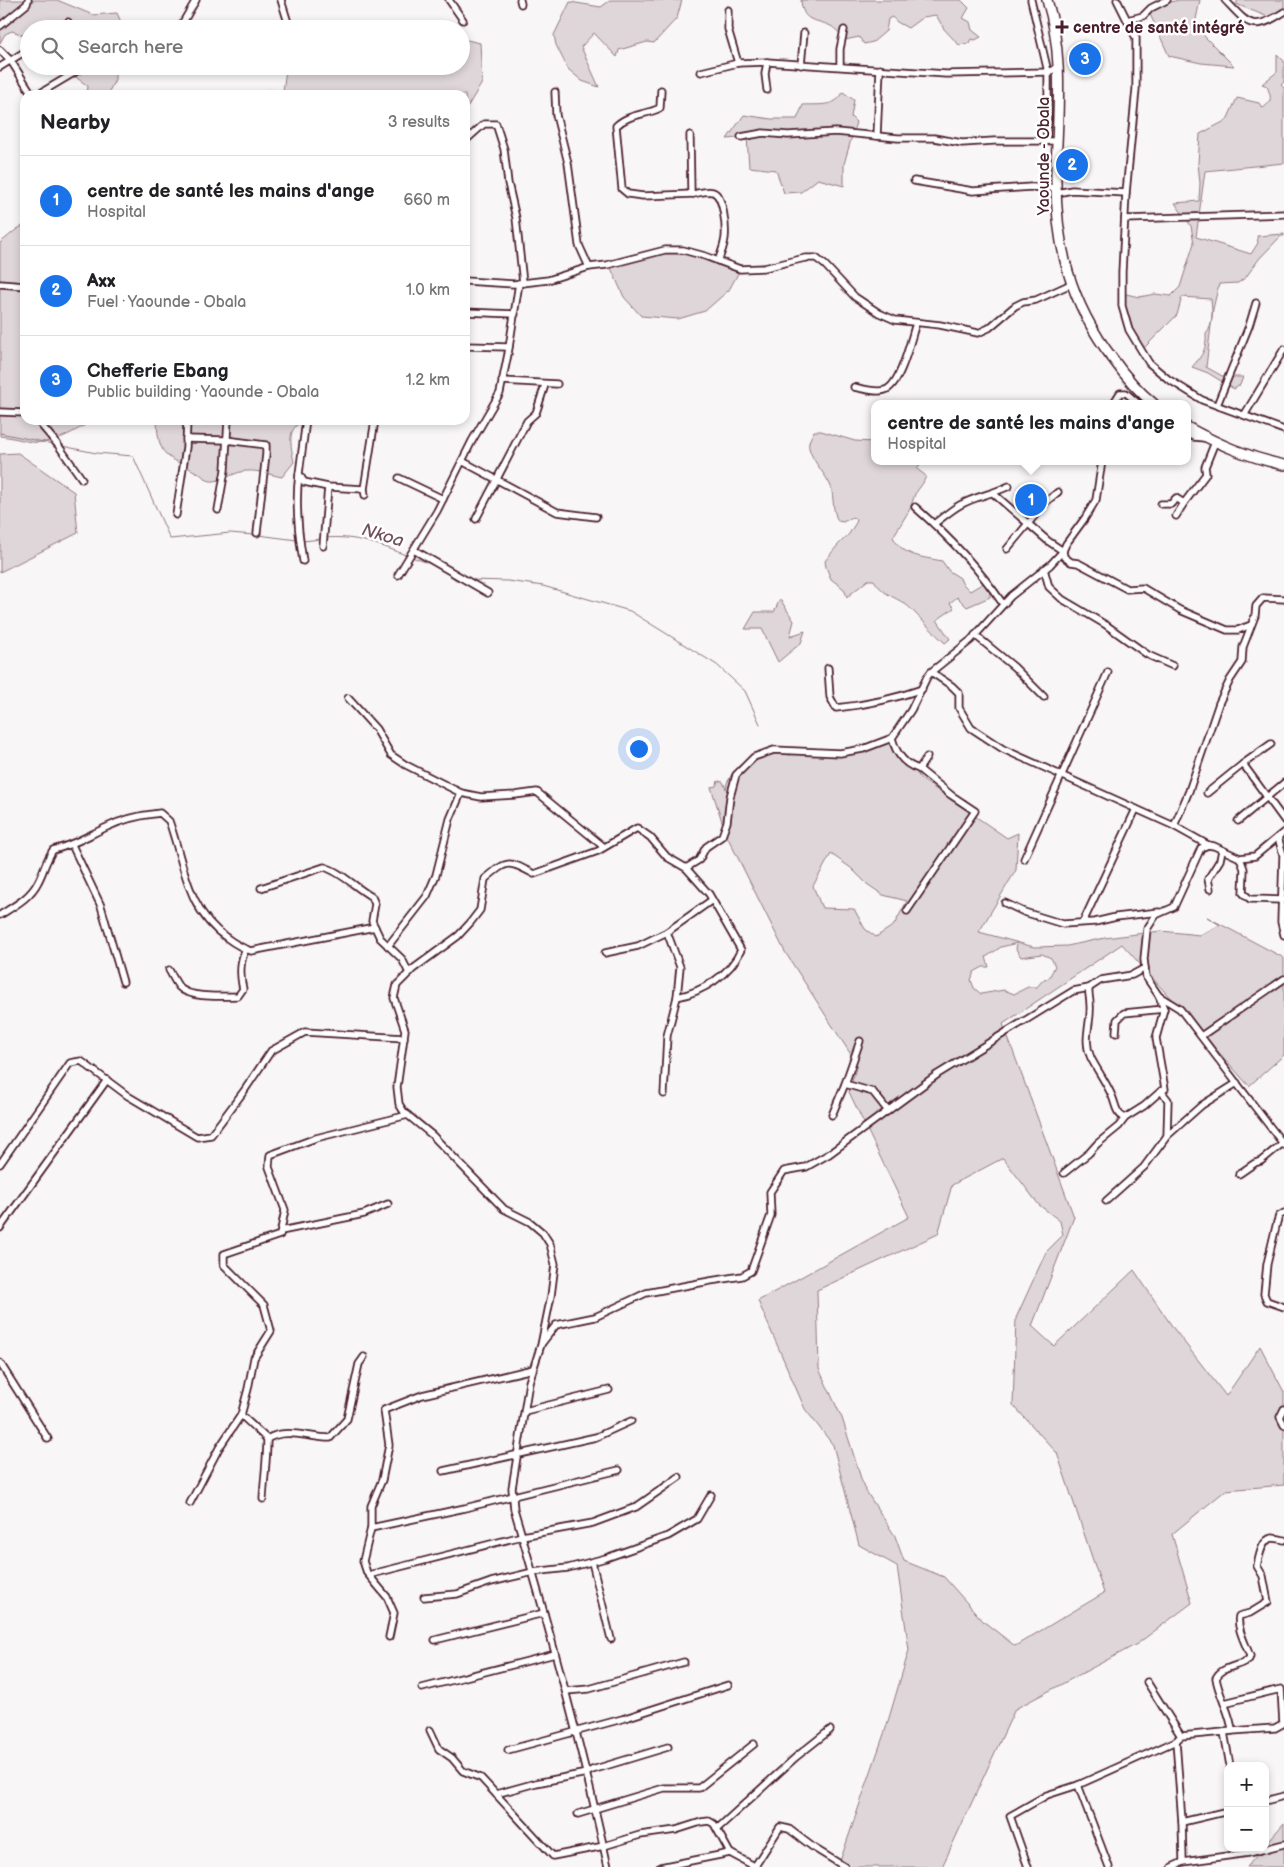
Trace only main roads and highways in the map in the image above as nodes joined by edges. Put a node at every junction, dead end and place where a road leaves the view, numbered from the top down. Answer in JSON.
{"nodes":[{"id":1,"x":1047,"y":0,"type":"edge"},
{"id":2,"x":1149,"y":400,"type":"edge"},
{"id":3,"x":1191,"y":429,"type":"edge"},
{"id":4,"x":1284,"y":465,"type":"edge"}],
"edges":[{"from":1,"to":2,"type":"highway","name":"Yaounde - Obala"},
{"from":3,"to":4,"type":"highway"}]}
